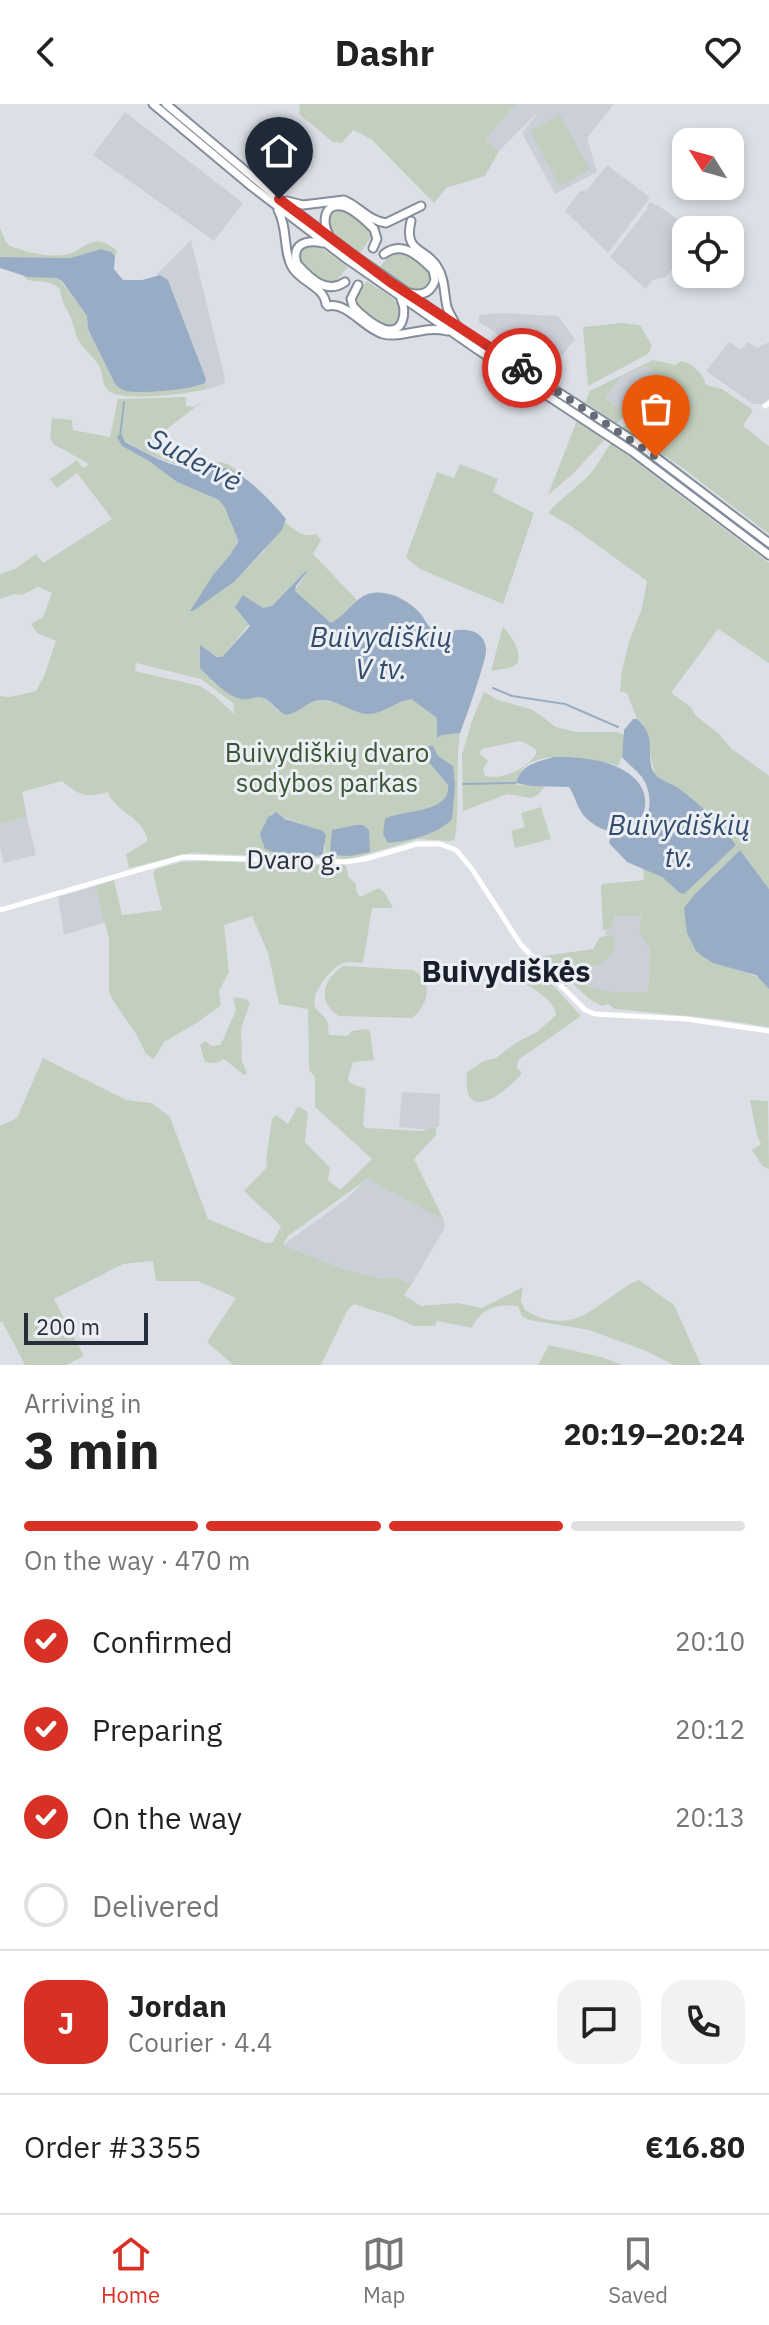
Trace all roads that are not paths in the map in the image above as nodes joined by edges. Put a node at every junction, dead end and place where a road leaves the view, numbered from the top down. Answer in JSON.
{"nodes":[{"id":1,"x":153,"y":104,"type":"edge"},
{"id":2,"x":166,"y":104,"type":"edge"},
{"id":3,"x":277,"y":202,"type":"junction"},
{"id":4,"x":421,"y":206,"type":"dead end"},
{"id":5,"x":411,"y":221,"type":"dead end"},
{"id":6,"x":327,"y":240,"type":"junction"},
{"id":7,"x":373,"y":248,"type":"dead end"},
{"id":8,"x":384,"y":254,"type":"dead end"},
{"id":9,"x":345,"y":282,"type":"dead end"},
{"id":10,"x":358,"y":285,"type":"dead end"},
{"id":11,"x":402,"y":294,"type":"junction"},
{"id":12,"x":455,"y":329,"type":"junction"},
{"id":13,"x":769,"y":543,"type":"edge"},
{"id":14,"x":769,"y":555,"type":"edge"},
{"id":15,"x":0,"y":910,"type":"edge"},
{"id":16,"x":769,"y":1031,"type":"edge"}],
"edges":[{"from":1,"to":3,"type":"highway"},
{"from":2,"to":3,"type":"highway"},
{"from":3,"to":4,"type":"highway"},
{"from":3,"to":6,"type":"highway"},
{"from":3,"to":12,"type":"highway"},
{"from":5,"to":12,"type":"highway"},
{"from":6,"to":7,"type":"highway"},
{"from":6,"to":9,"type":"highway"},
{"from":6,"to":11,"type":"highway"},
{"from":8,"to":11,"type":"highway"},
{"from":10,"to":11,"type":"highway"},
{"from":11,"to":12,"type":"highway"},
{"from":12,"to":13,"type":"highway"},
{"from":12,"to":14,"type":"highway"},
{"from":15,"to":16,"type":"main road","name":"Dvaro g."}]}
